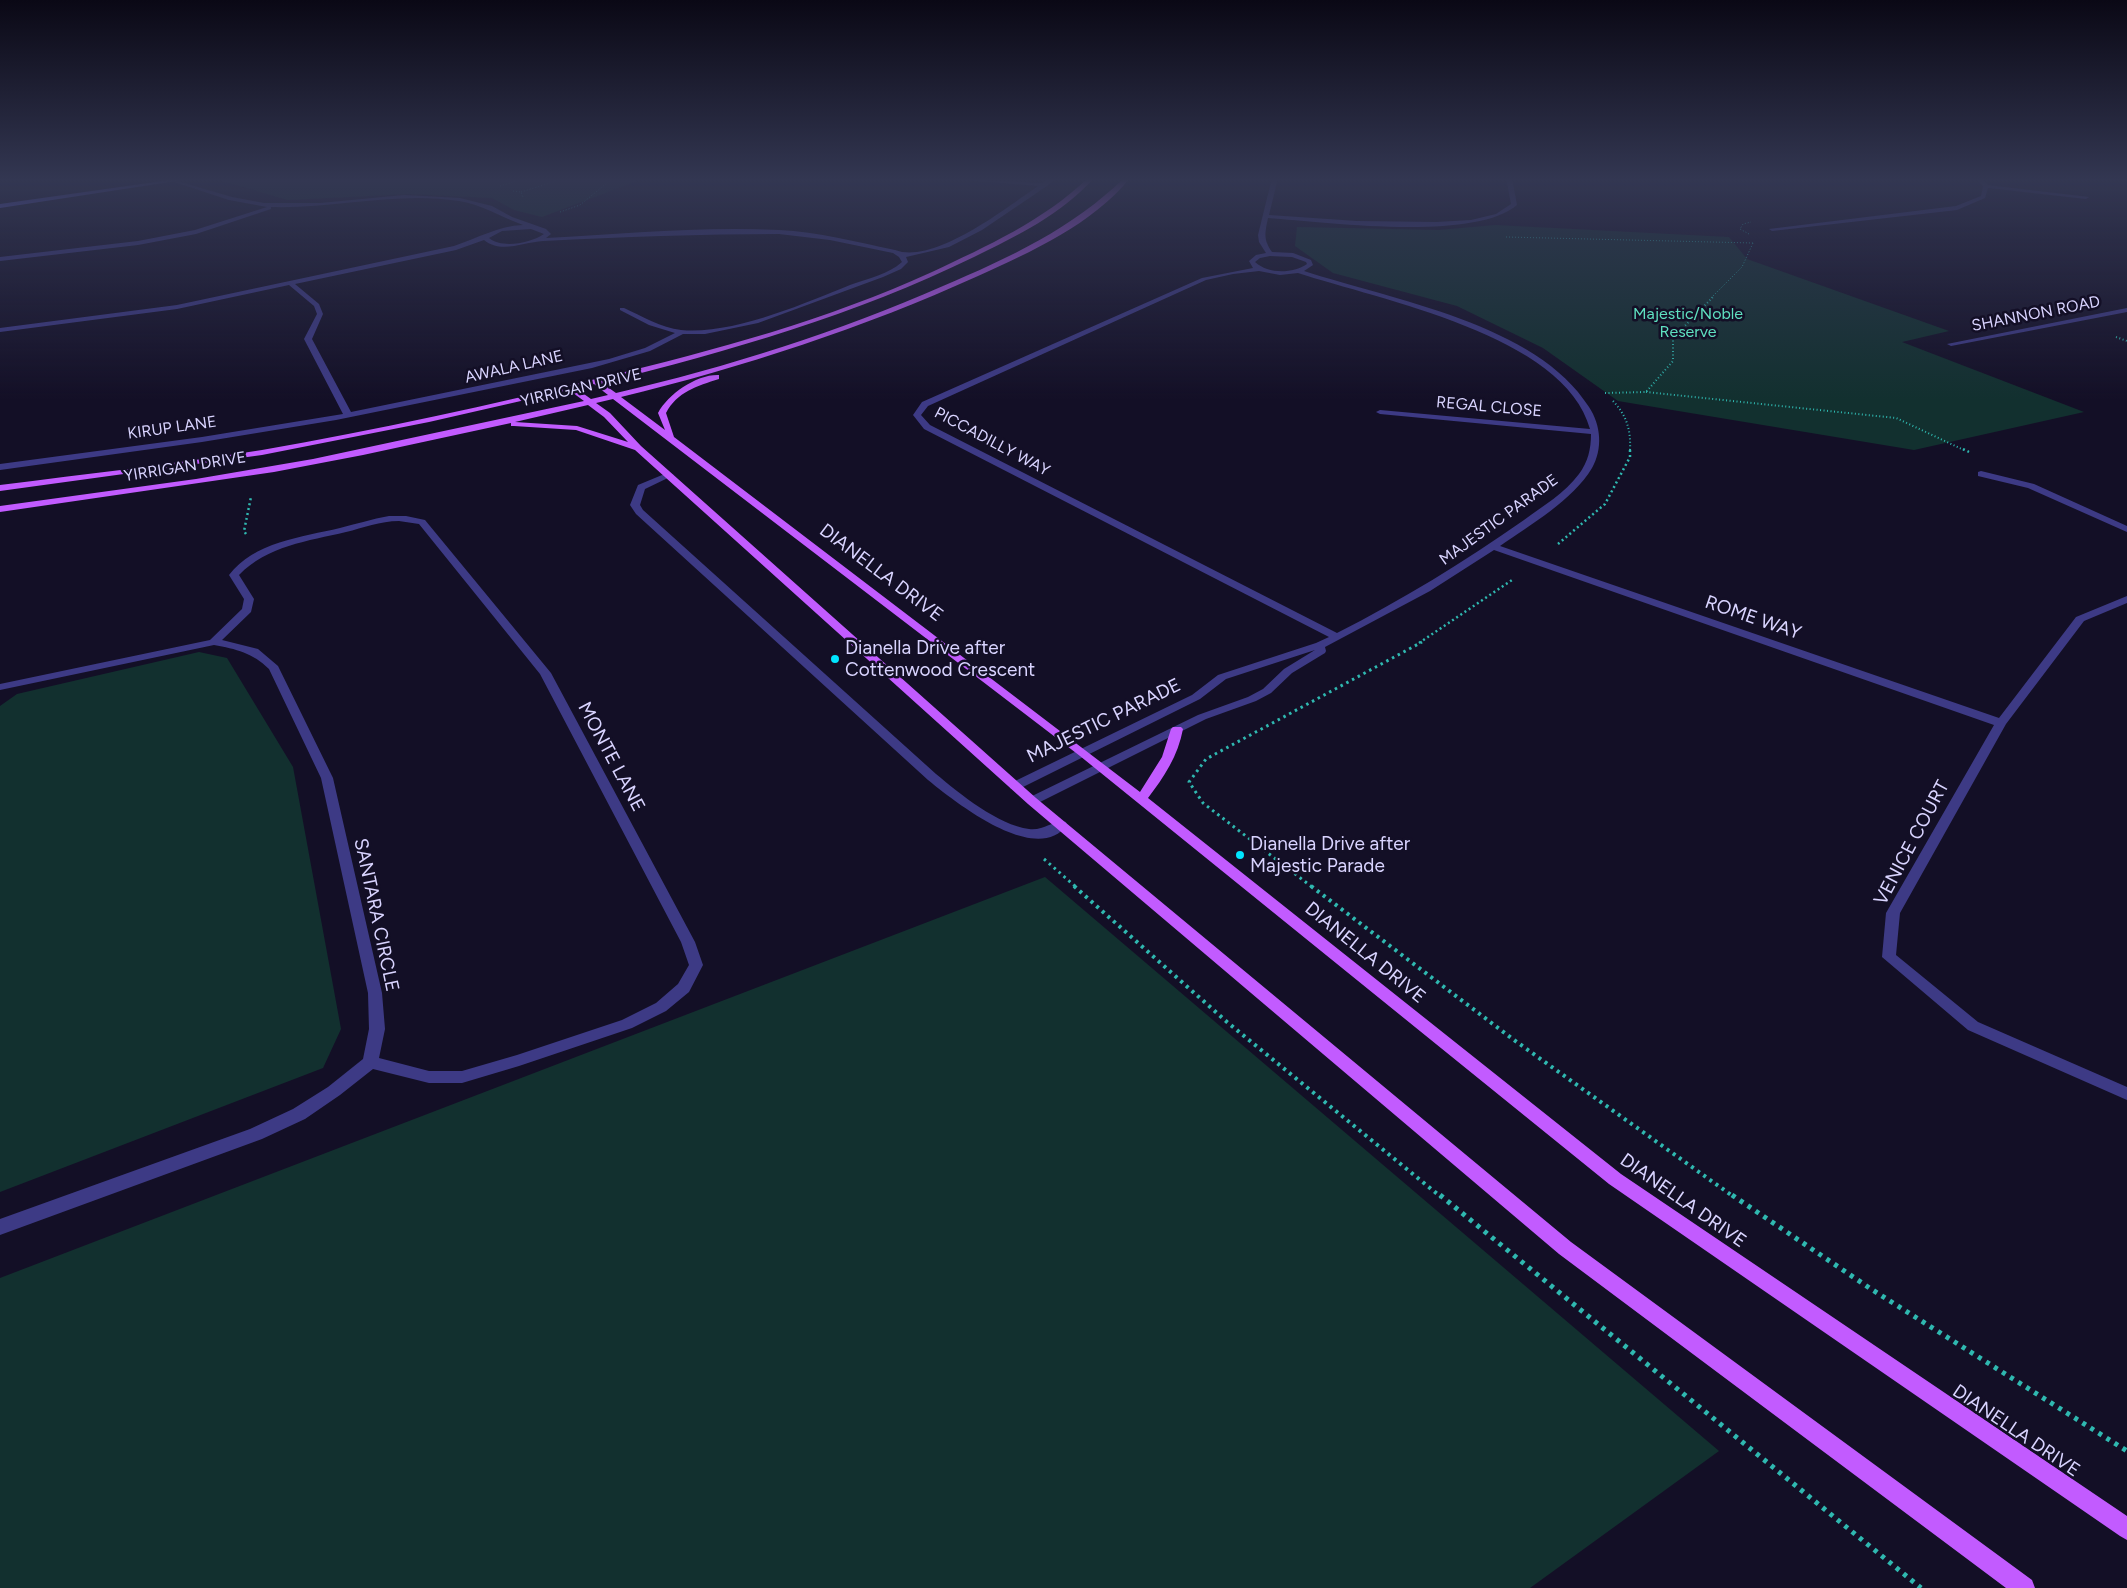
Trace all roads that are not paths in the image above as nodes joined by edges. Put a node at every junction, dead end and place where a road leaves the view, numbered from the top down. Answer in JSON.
{"nodes":[{"id":1,"x":59,"y":252,"type":"edge"},
{"id":2,"x":437,"y":252,"type":"edge"},
{"id":3,"x":445,"y":252,"type":"edge"},
{"id":4,"x":895,"y":252,"type":"edge"},
{"id":5,"x":920,"y":252,"type":"edge"},
{"id":6,"x":978,"y":252,"type":"edge"},
{"id":7,"x":1024,"y":252,"type":"edge"},
{"id":8,"x":430,"y":254,"type":"junction"},
{"id":9,"x":1270,"y":254,"type":"joint"},
{"id":10,"x":902,"y":256,"type":"junction"},
{"id":11,"x":0,"y":259,"type":"edge"},
{"id":12,"x":1260,"y":269,"type":"junction"},
{"id":13,"x":1298,"y":271,"type":"junction"},
{"id":14,"x":290,"y":283,"type":"junction"},
{"id":15,"x":622,"y":310,"type":"dead end"},
{"id":16,"x":2127,"y":310,"type":"edge"},
{"id":17,"x":868,"y":322,"type":"junction"},
{"id":18,"x":0,"y":330,"type":"edge"},
{"id":19,"x":682,"y":332,"type":"junction"},
{"id":20,"x":1951,"y":344,"type":"dead end"},
{"id":21,"x":596,"y":382,"type":"junction"},
{"id":22,"x":571,"y":388,"type":"junction"},
{"id":23,"x":616,"y":396,"type":"junction"},
{"id":24,"x":590,"y":402,"type":"junction"},
{"id":25,"x":1380,"y":412,"type":"dead end"},
{"id":26,"x":348,"y":415,"type":"junction"},
{"id":27,"x":492,"y":424,"type":"junction"},
{"id":28,"x":1594,"y":432,"type":"junction"},
{"id":29,"x":673,"y":438,"type":"junction"},
{"id":30,"x":638,"y":448,"type":"junction"},
{"id":31,"x":0,"y":466,"type":"edge"},
{"id":32,"x":1981,"y":474,"type":"road end"},
{"id":33,"x":670,"y":475,"type":"junction"},
{"id":34,"x":0,"y":488,"type":"edge"},
{"id":35,"x":0,"y":509,"type":"edge"},
{"id":36,"x":2127,"y":529,"type":"edge"},
{"id":37,"x":1494,"y":547,"type":"junction"},
{"id":38,"x":2127,"y":599,"type":"edge"},
{"id":39,"x":1337,"y":637,"type":"junction"},
{"id":40,"x":214,"y":642,"type":"junction"},
{"id":41,"x":1319,"y":646,"type":"junction"},
{"id":42,"x":0,"y":687,"type":"edge"},
{"id":43,"x":2001,"y":723,"type":"junction"},
{"id":44,"x":1177,"y":729,"type":"junction"},
{"id":45,"x":1084,"y":753,"type":"junction"},
{"id":46,"x":1100,"y":766,"type":"junction"},
{"id":47,"x":1015,"y":786,"type":"junction"},
{"id":48,"x":1141,"y":798,"type":"junction"},
{"id":49,"x":1032,"y":801,"type":"junction"},
{"id":50,"x":1062,"y":825,"type":"junction"},
{"id":51,"x":370,"y":1062,"type":"junction"},
{"id":52,"x":2127,"y":1094,"type":"edge"},
{"id":53,"x":0,"y":1227,"type":"edge"},
{"id":54,"x":2127,"y":1529,"type":"edge"},
{"id":55,"x":2024,"y":1588,"type":"edge"}],
"edges":[{"from":1,"to":11,"type":"street"},
{"from":2,"to":8,"type":"street"},
{"from":3,"to":8,"type":"street"},
{"from":4,"to":10,"type":"street"},
{"from":5,"to":10,"type":"street"},
{"from":6,"to":21,"type":"main road","name":"YIRRIGAN DRIVE"},
{"from":7,"to":17,"type":"main road","name":"YIRRIGAN DRIVE"},
{"from":8,"to":14,"type":"street"},
{"from":9,"to":12,"type":"street"},
{"from":9,"to":13,"type":"street"},
{"from":10,"to":19,"type":"street"},
{"from":12,"to":13,"type":"street","name":"MAJESTIC PARADE"},
{"from":12,"to":39,"type":"street","name":"PICCADILLY WAY"},
{"from":13,"to":28,"type":"street","name":"MAJESTIC PARADE"},
{"from":14,"to":18,"type":"street"},
{"from":14,"to":26,"type":"street"},
{"from":15,"to":19,"type":"street"},
{"from":16,"to":20,"type":"street","name":"SHANNON ROAD"},
{"from":17,"to":23,"type":"main road","name":"YIRRIGAN DRIVE"},
{"from":17,"to":29,"type":"main road"},
{"from":19,"to":26,"type":"street","name":"AWALA LANE"},
{"from":21,"to":22,"type":"main road","name":"YIRRIGAN DRIVE"},
{"from":21,"to":23,"type":"main road","name":"DIANELLA DRIVE"},
{"from":22,"to":24,"type":"main road"},
{"from":22,"to":34,"type":"main road","name":"YIRRIGAN DRIVE"},
{"from":23,"to":24,"type":"main road","name":"YIRRIGAN DRIVE"},
{"from":23,"to":29,"type":"main road","name":"DIANELLA DRIVE"},
{"from":24,"to":27,"type":"main road","name":"YIRRIGAN DRIVE"},
{"from":24,"to":30,"type":"main road"},
{"from":25,"to":28,"type":"street","name":"REGAL CLOSE"},
{"from":26,"to":31,"type":"street","name":"KIRUP LANE"},
{"from":27,"to":30,"type":"main road"},
{"from":27,"to":35,"type":"main road","name":"YIRRIGAN DRIVE"},
{"from":28,"to":37,"type":"street","name":"MAJESTIC PARADE"},
{"from":29,"to":45,"type":"main road","name":"DIANELLA DRIVE"},
{"from":30,"to":33,"type":"main road"},
{"from":32,"to":36,"type":"street"},
{"from":33,"to":47,"type":"main road"},
{"from":33,"to":50,"type":"street"},
{"from":37,"to":39,"type":"street","name":"MAJESTIC PARADE"},
{"from":37,"to":43,"type":"street","name":"ROME WAY"},
{"from":38,"to":43,"type":"street","name":"VENICE COURT"},
{"from":39,"to":41,"type":"street","name":"MAJESTIC PARADE"},
{"from":40,"to":42,"type":"street","name":"SANTARA CIRCLE"},
{"from":40,"to":51,"type":"street","name":"SANTARA CIRCLE"},
{"from":40,"to":51,"type":"street","name":"MONTE LANE"},
{"from":41,"to":44,"type":"street","name":"MAJESTIC PARADE"},
{"from":41,"to":45,"type":"street","name":"MAJESTIC PARADE"},
{"from":43,"to":52,"type":"street","name":"VENICE COURT"},
{"from":44,"to":46,"type":"street","name":"MAJESTIC PARADE"},
{"from":44,"to":48,"type":"main road"},
{"from":45,"to":46,"type":"main road","name":"DIANELLA DRIVE"},
{"from":45,"to":47,"type":"street","name":"MAJESTIC PARADE"},
{"from":46,"to":48,"type":"main road","name":"DIANELLA DRIVE"},
{"from":46,"to":49,"type":"street","name":"MAJESTIC PARADE"},
{"from":47,"to":49,"type":"main road"},
{"from":48,"to":54,"type":"main road","name":"DIANELLA DRIVE"},
{"from":49,"to":50,"type":"main road"},
{"from":50,"to":55,"type":"main road"},
{"from":51,"to":53,"type":"street"}]}
